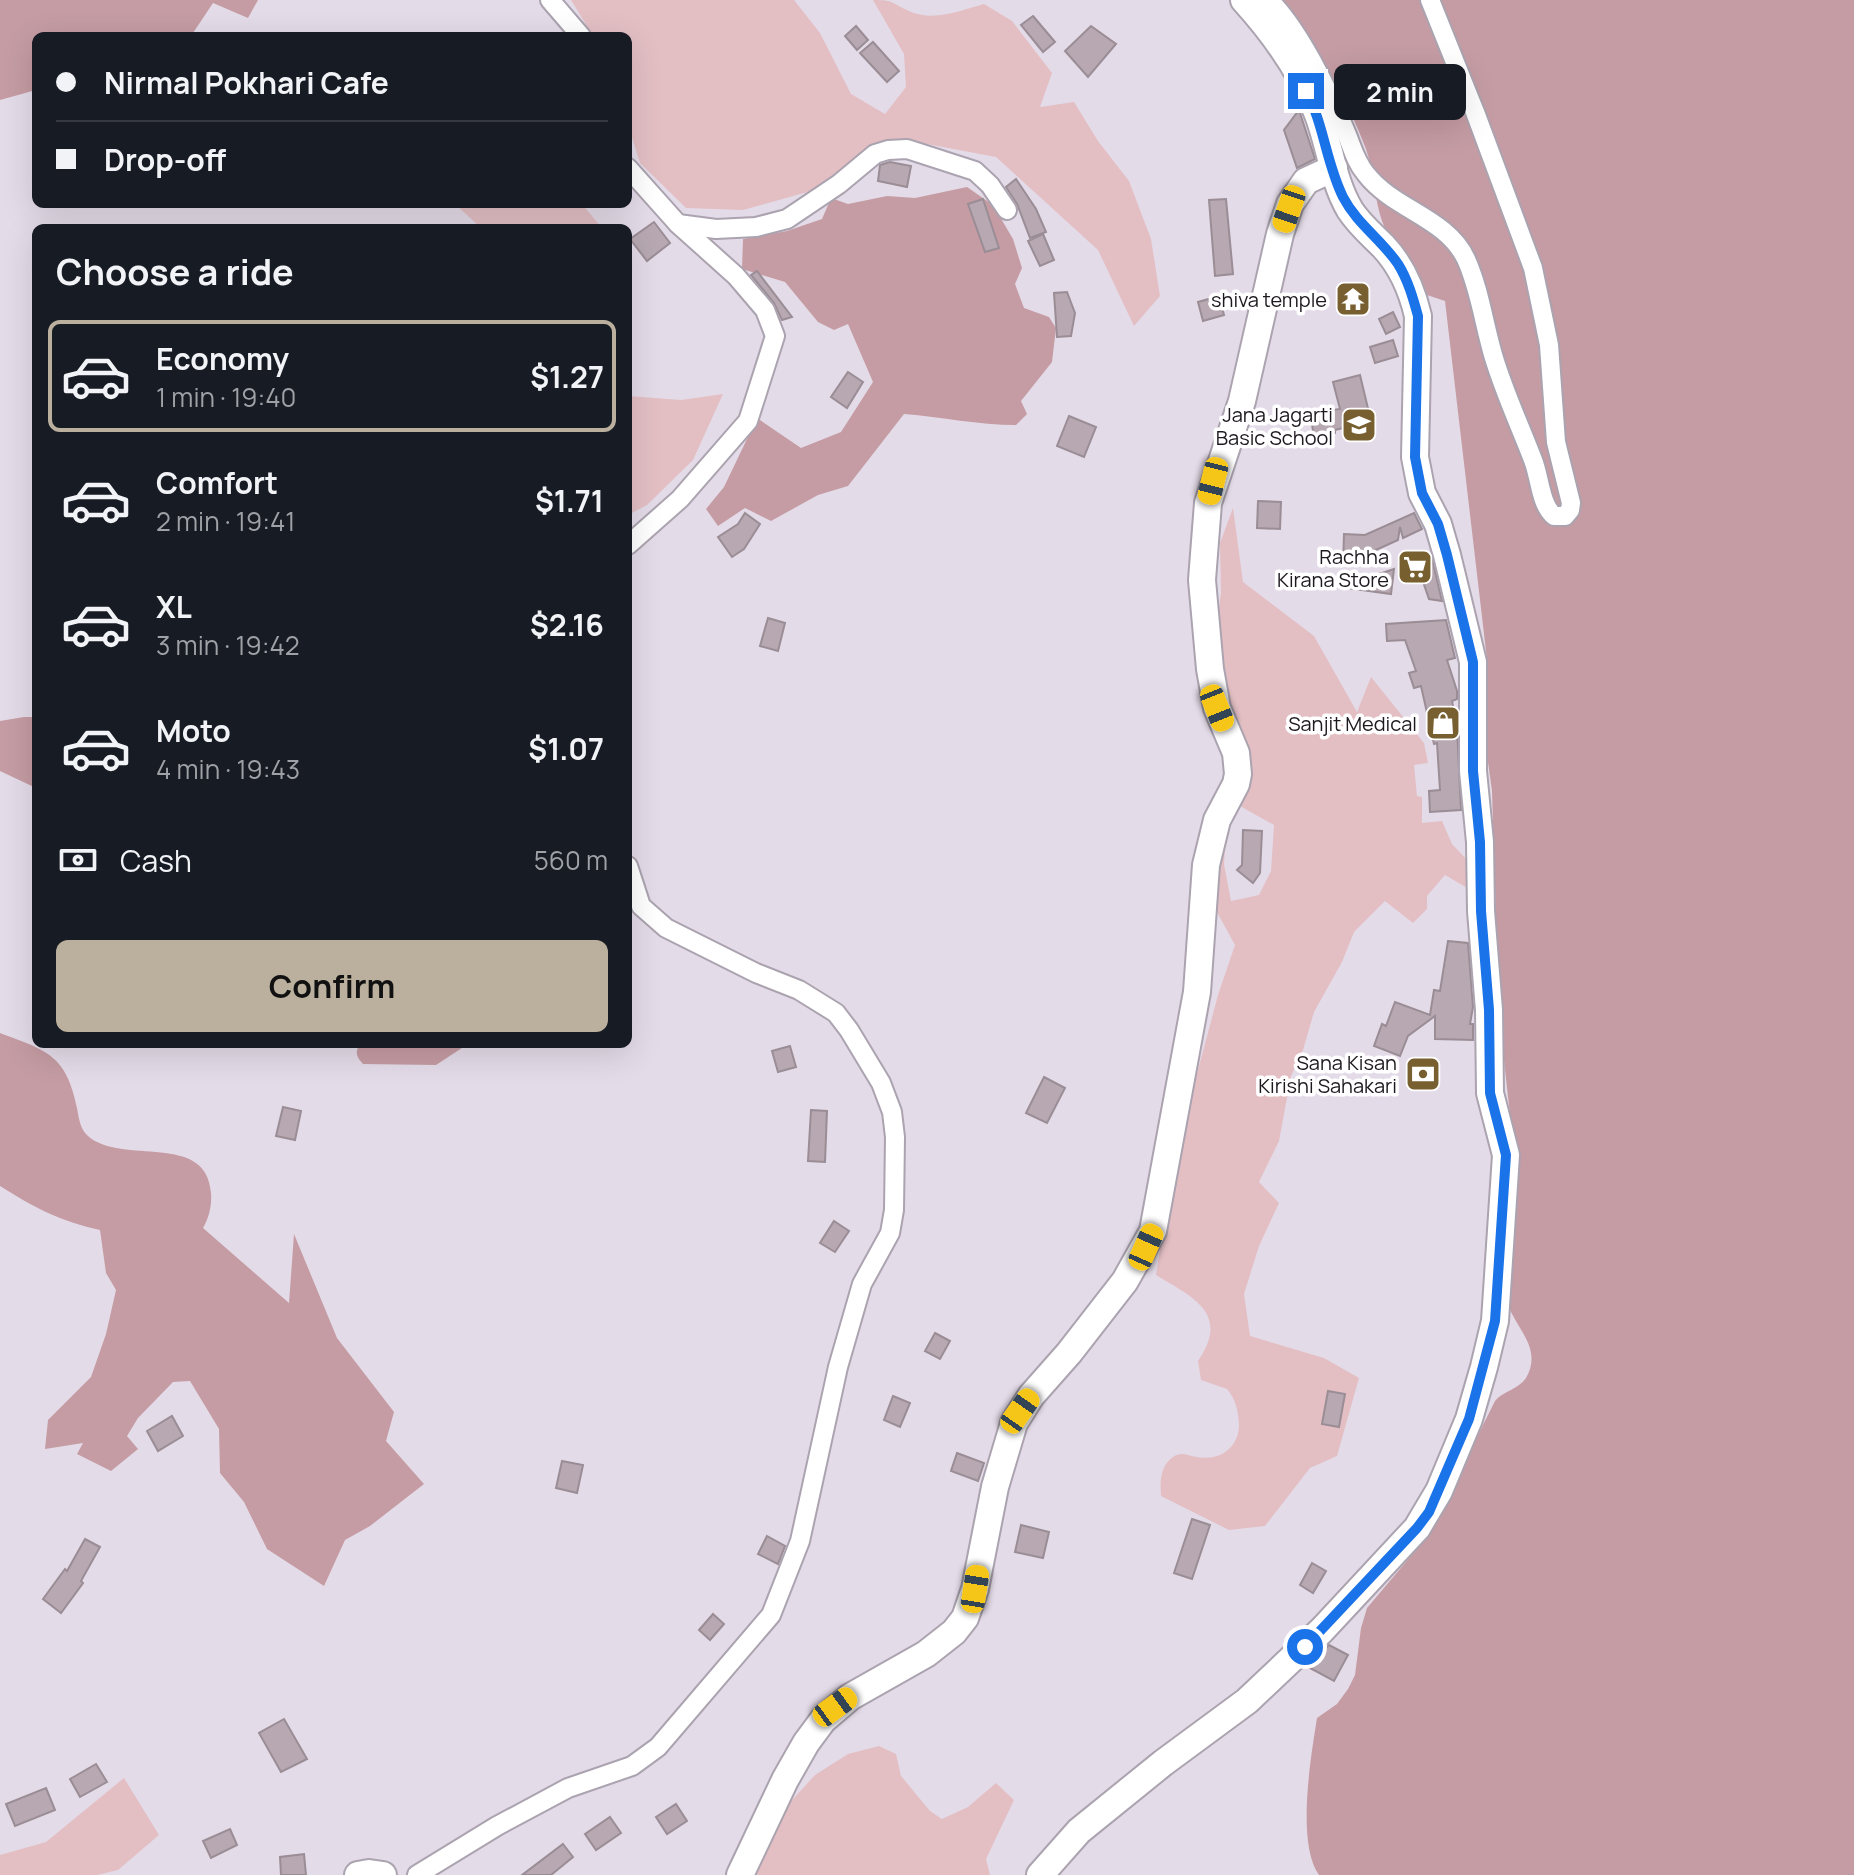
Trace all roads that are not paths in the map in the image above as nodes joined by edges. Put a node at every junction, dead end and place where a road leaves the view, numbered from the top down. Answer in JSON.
{"nodes":[{"id":1,"x":550,"y":0,"type":"edge"},
{"id":2,"x":1244,"y":0,"type":"edge"},
{"id":3,"x":1269,"y":0,"type":"edge"},
{"id":4,"x":1430,"y":0,"type":"edge"},
{"id":5,"x":578,"y":32,"type":"edge"},
{"id":6,"x":1334,"y":168,"type":"junction"},
{"id":7,"x":632,"y":172,"type":"edge"},
{"id":8,"x":1007,"y":210,"type":"dead end"},
{"id":9,"x":678,"y":224,"type":"junction"},
{"id":10,"x":632,"y":541,"type":"edge"},
{"id":11,"x":632,"y":878,"type":"edge"},
{"id":12,"x":358,"y":1875,"type":"edge"},
{"id":13,"x":383,"y":1875,"type":"edge"},
{"id":14,"x":417,"y":1875,"type":"edge"},
{"id":15,"x":740,"y":1875,"type":"edge"},
{"id":16,"x":1040,"y":1875,"type":"edge"}],
"edges":[{"from":1,"to":5,"type":"street"},
{"from":2,"to":6,"type":"main road"},
{"from":3,"to":4,"type":"street"},
{"from":6,"to":15,"type":"main road"},
{"from":6,"to":16,"type":"main road"},
{"from":7,"to":9,"type":"street"},
{"from":8,"to":9,"type":"street"},
{"from":9,"to":10,"type":"street"},
{"from":11,"to":14,"type":"street"},
{"from":12,"to":13,"type":"main road"}]}
